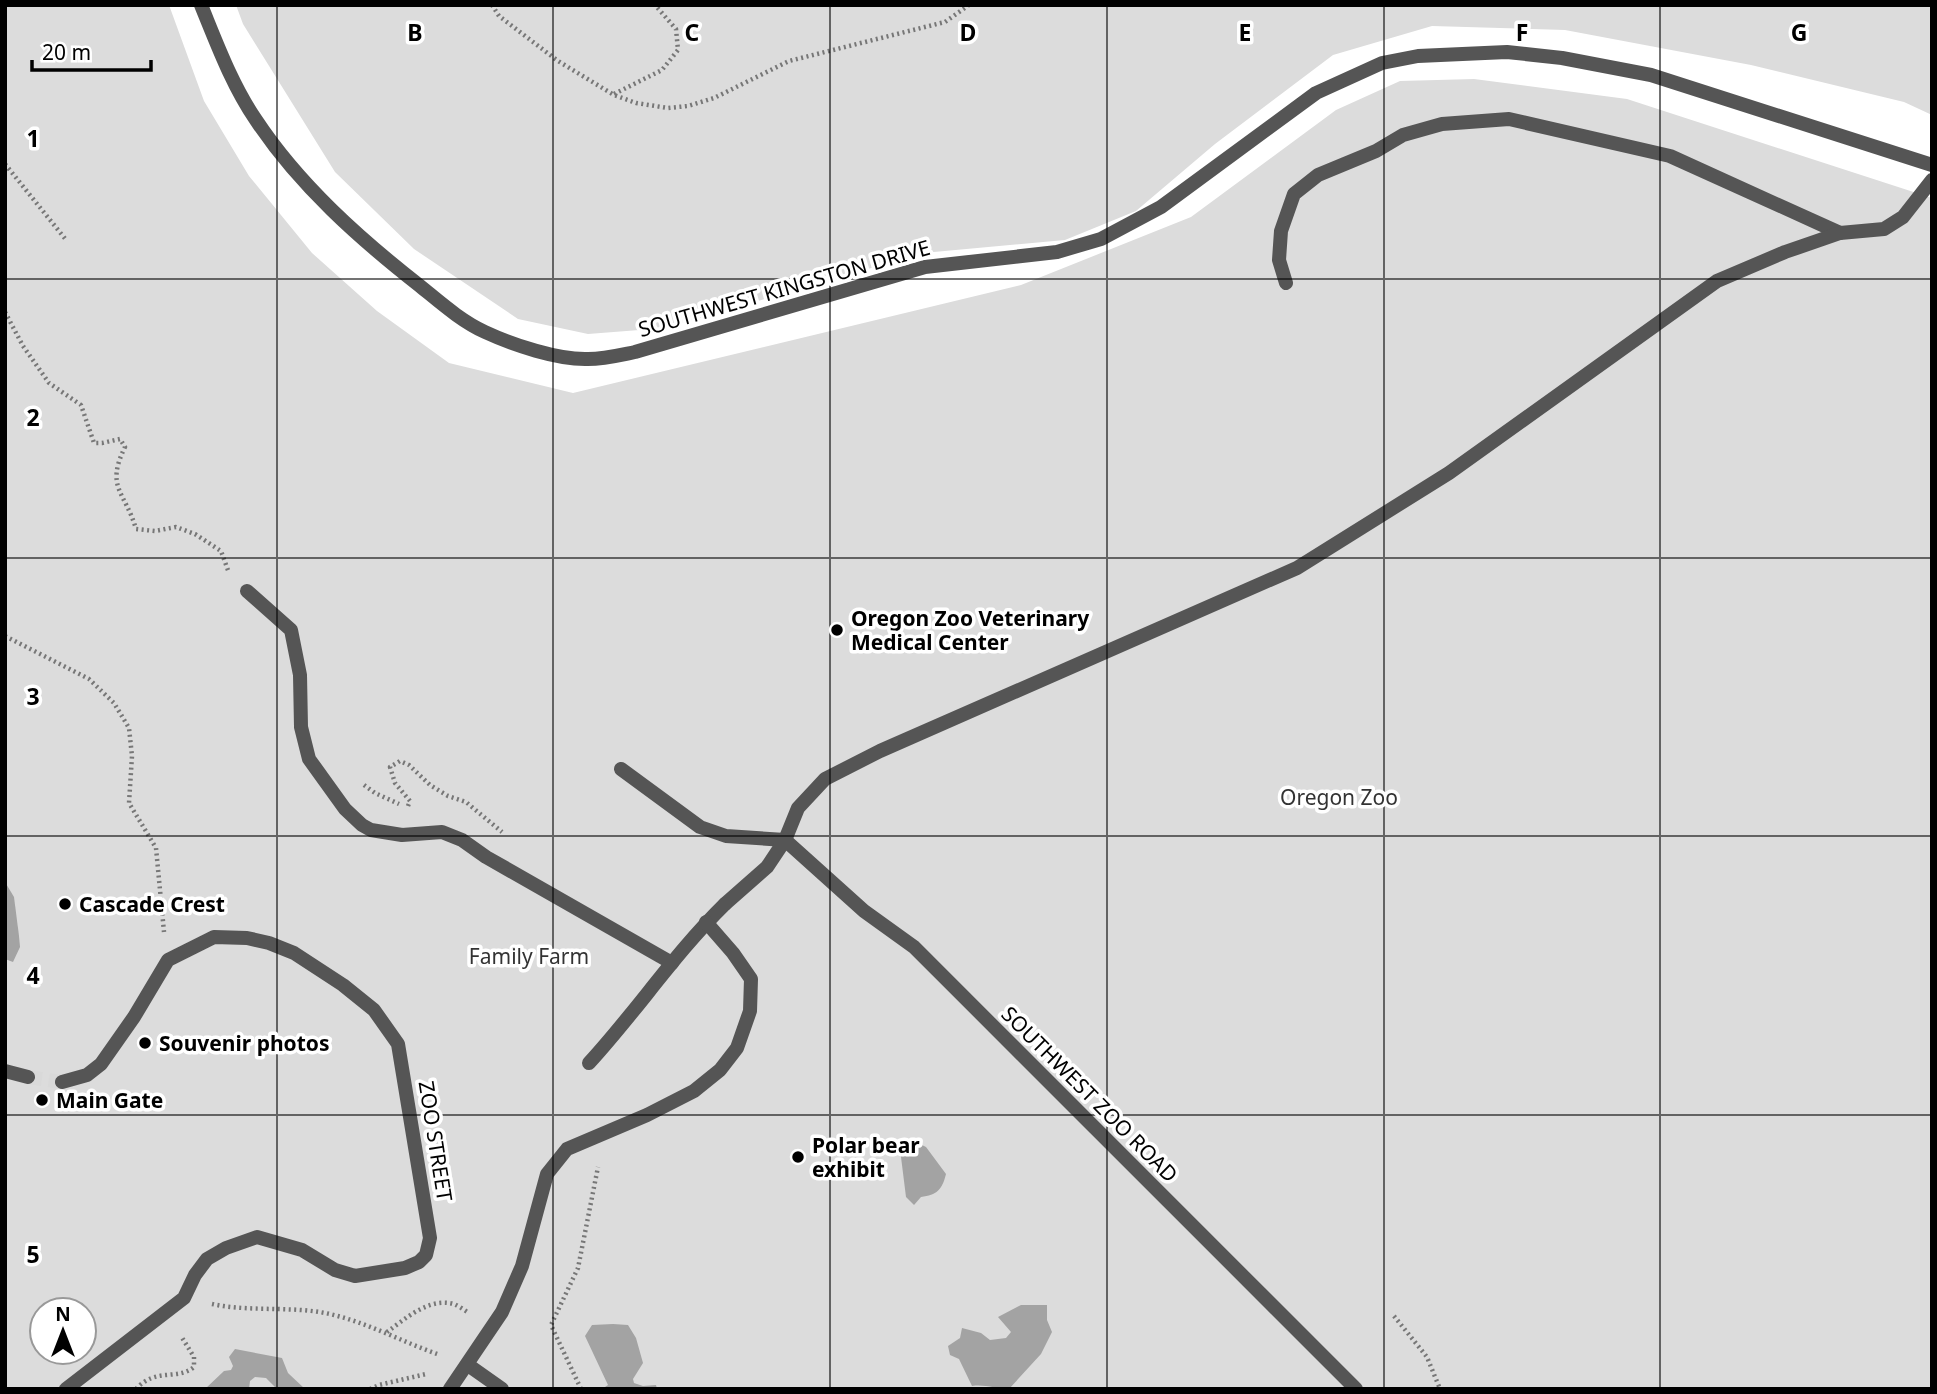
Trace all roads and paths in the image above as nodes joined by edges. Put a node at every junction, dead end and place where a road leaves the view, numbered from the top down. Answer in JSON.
{"nodes":[{"id":1,"x":201,"y":5,"type":"edge"},
{"id":2,"x":492,"y":5,"type":"edge"},
{"id":3,"x":655,"y":5,"type":"edge"},
{"id":4,"x":969,"y":5,"type":"edge"},
{"id":5,"x":614,"y":94,"type":"junction"},
{"id":6,"x":5,"y":164,"type":"edge"},
{"id":7,"x":1932,"y":165,"type":"edge"},
{"id":8,"x":1932,"y":180,"type":"edge"},
{"id":9,"x":1840,"y":233,"type":"junction"},
{"id":10,"x":67,"y":241,"type":"dead end"},
{"id":11,"x":1286,"y":283,"type":"dead end"},
{"id":12,"x":5,"y":312,"type":"edge"},
{"id":13,"x":247,"y":591,"type":"joint"},
{"id":14,"x":5,"y":636,"type":"edge"},
{"id":15,"x":621,"y":769,"type":"dead end"},
{"id":16,"x":356,"y":780,"type":"dead end"},
{"id":17,"x":785,"y":840,"type":"junction"},
{"id":18,"x":525,"y":878,"type":"junction"},
{"id":19,"x":706,"y":922,"type":"junction"},
{"id":20,"x":168,"y":960,"type":"junction"},
{"id":21,"x":672,"y":963,"type":"junction"},
{"id":22,"x":589,"y":1063,"type":"dead end"},
{"id":23,"x":5,"y":1071,"type":"edge"},
{"id":24,"x":28,"y":1077,"type":"tunnel mouth"},
{"id":25,"x":62,"y":1082,"type":"tunnel mouth"},
{"id":26,"x":604,"y":1135,"type":"junction"},
{"id":27,"x":221,"y":1306,"type":"dead end"},
{"id":28,"x":474,"y":1316,"type":"dead end"},
{"id":29,"x":1394,"y":1316,"type":"dead end"},
{"id":30,"x":177,"y":1329,"type":"dead end"},
{"id":31,"x":386,"y":1333,"type":"junction"},
{"id":32,"x":468,"y":1365,"type":"junction"},
{"id":33,"x":379,"y":1385,"type":"dead end"},
{"id":34,"x":66,"y":1389,"type":"edge"},
{"id":35,"x":136,"y":1389,"type":"edge"},
{"id":36,"x":370,"y":1389,"type":"edge"},
{"id":37,"x":450,"y":1389,"type":"edge"},
{"id":38,"x":502,"y":1389,"type":"edge"},
{"id":39,"x":581,"y":1389,"type":"edge"},
{"id":40,"x":1356,"y":1389,"type":"edge"},
{"id":41,"x":1440,"y":1389,"type":"edge"}],
"edges":[{"from":1,"to":7,"type":"street","name":"SOUTHWEST KINGSTON DRIVE"},
{"from":2,"to":5,"type":"path"},
{"from":3,"to":5,"type":"path"},
{"from":4,"to":5,"type":"path"},
{"from":6,"to":10,"type":"path"},
{"from":8,"to":9,"type":"street"},
{"from":9,"to":11,"type":"street"},
{"from":9,"to":17,"type":"street"},
{"from":12,"to":13,"type":"path"},
{"from":13,"to":18,"type":"street"},
{"from":14,"to":20,"type":"path"},
{"from":15,"to":17,"type":"street"},
{"from":16,"to":18,"type":"path"},
{"from":17,"to":19,"type":"street"},
{"from":17,"to":40,"type":"street","name":"SOUTHWEST ZOO ROAD"},
{"from":18,"to":21,"type":"street"},
{"from":19,"to":21,"type":"street"},
{"from":19,"to":26,"type":"street"},
{"from":20,"to":25,"type":"street"},
{"from":20,"to":34,"type":"street","name":"ZOO STREET"},
{"from":21,"to":22,"type":"street"},
{"from":23,"to":24,"type":"street"},
{"from":26,"to":32,"type":"street"},
{"from":26,"to":39,"type":"path"},
{"from":27,"to":31,"type":"path"},
{"from":28,"to":31,"type":"path"},
{"from":29,"to":41,"type":"path"},
{"from":30,"to":35,"type":"path"},
{"from":31,"to":32,"type":"path"},
{"from":32,"to":37,"type":"street"},
{"from":32,"to":38,"type":"street"},
{"from":33,"to":36,"type":"path"}]}
